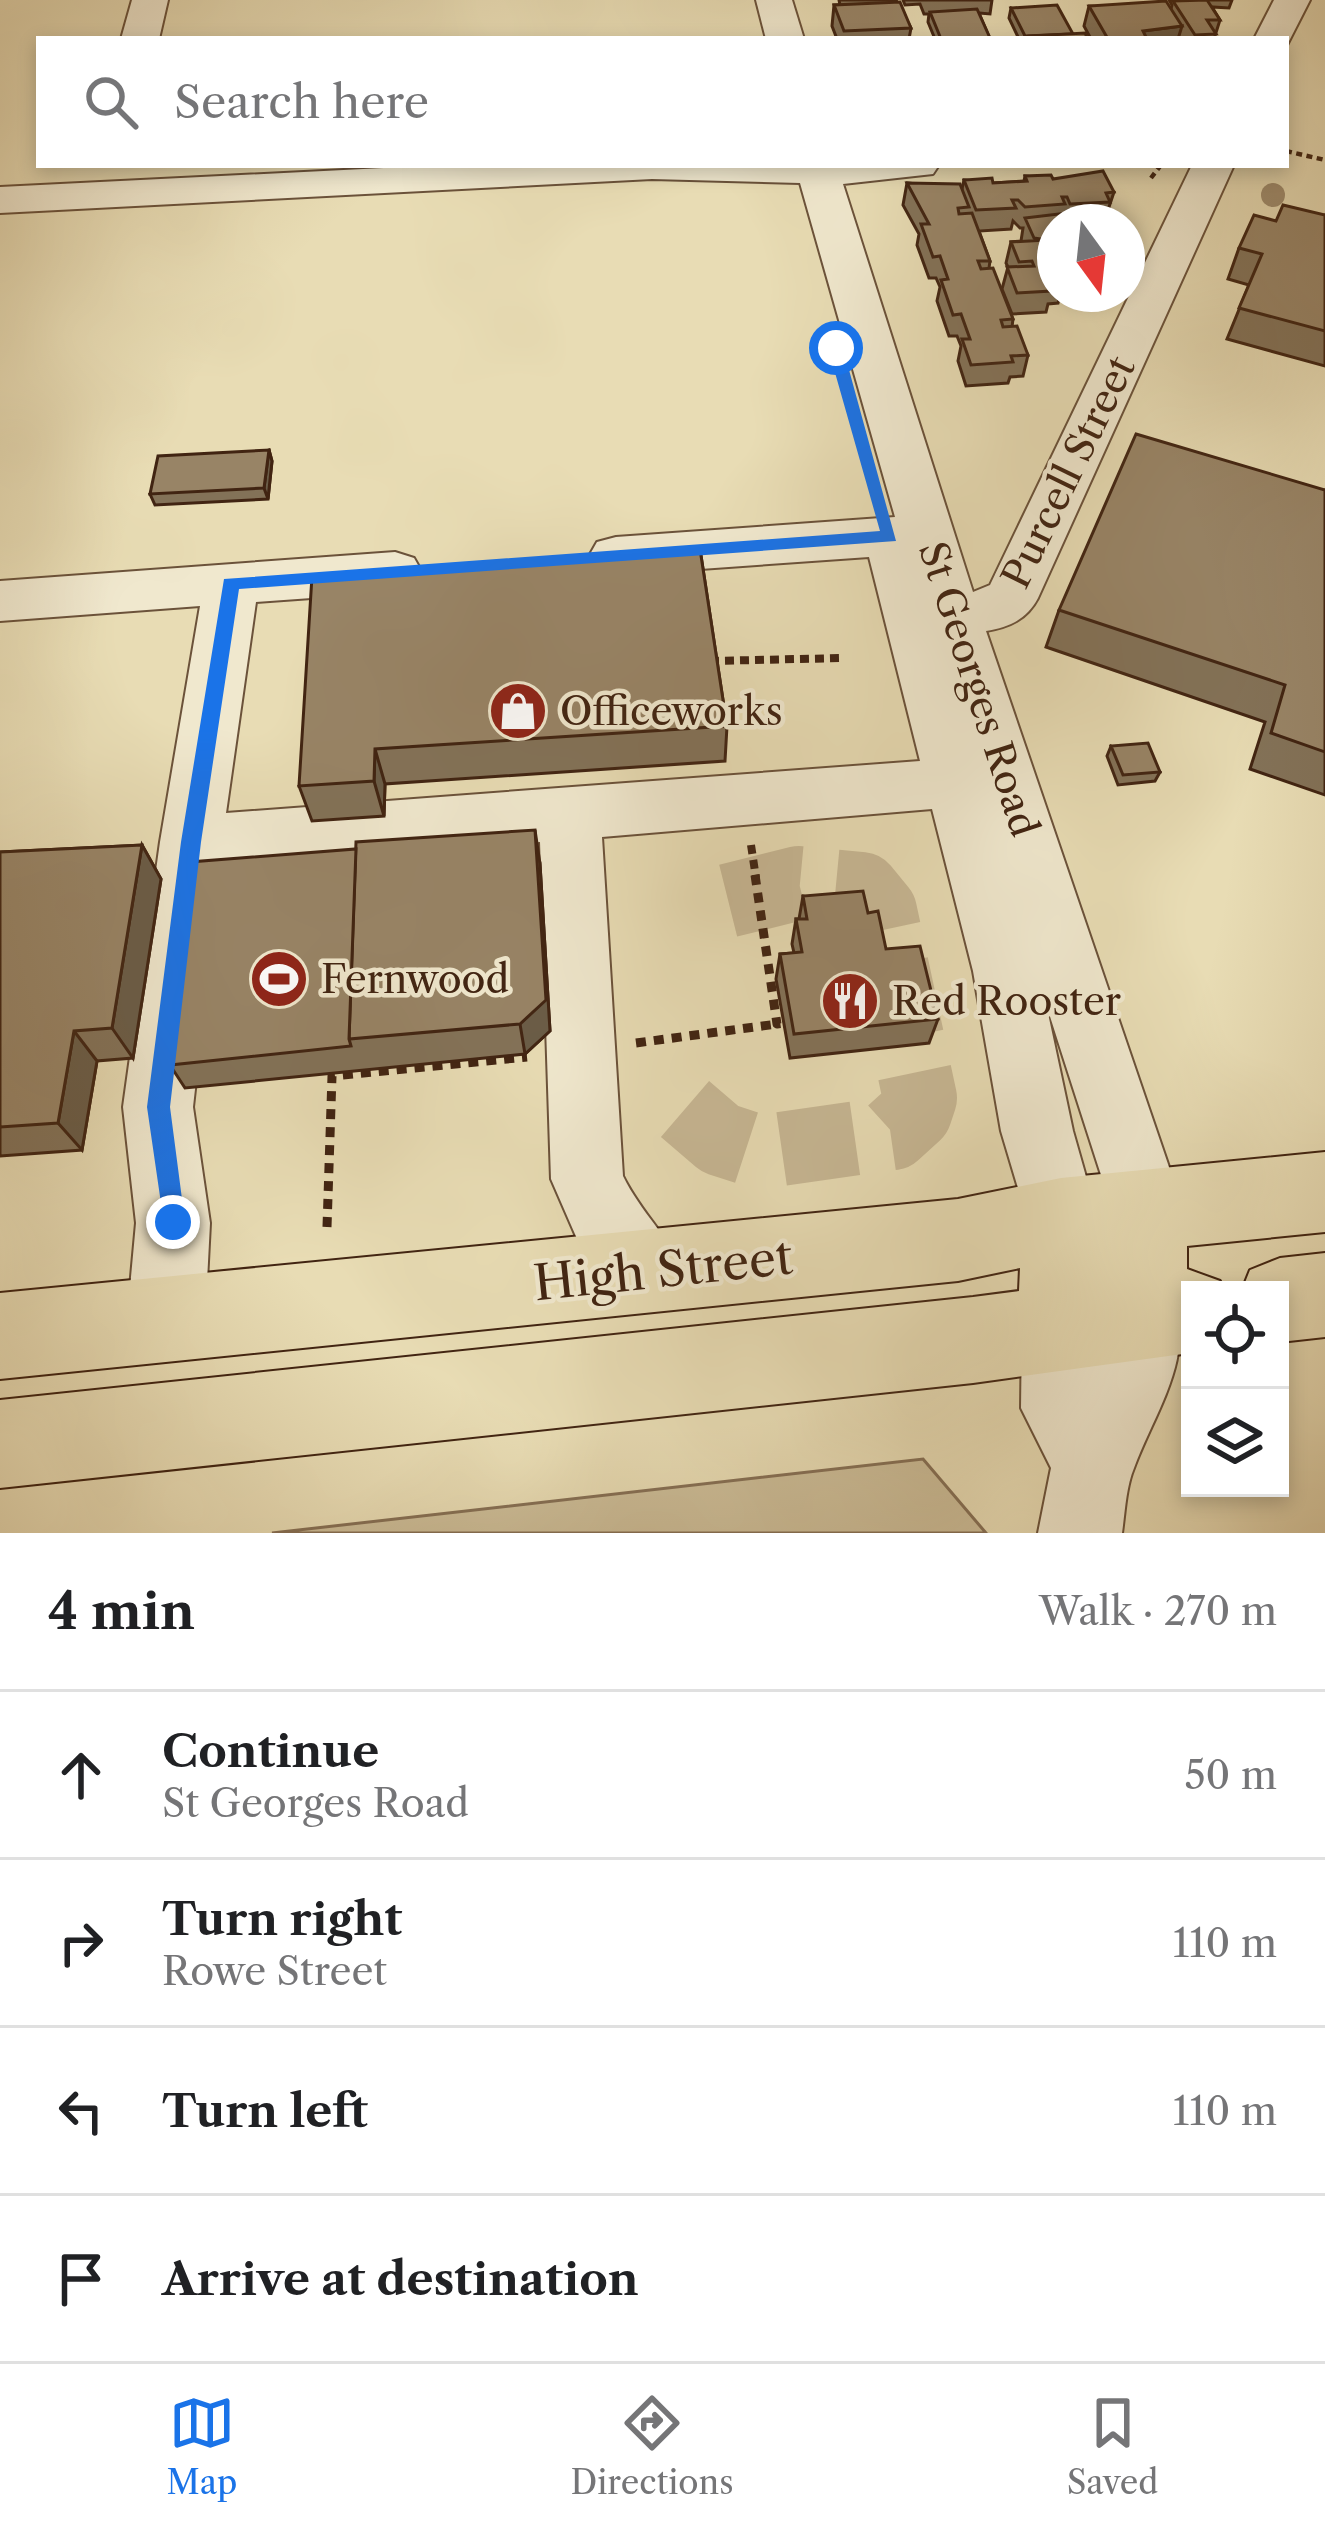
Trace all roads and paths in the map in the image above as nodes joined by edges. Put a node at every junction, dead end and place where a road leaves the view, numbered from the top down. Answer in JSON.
{"nodes":[{"id":1,"x":150,"y":0,"type":"edge"},
{"id":2,"x":1292,"y":0,"type":"edge"},
{"id":3,"x":141,"y":36,"type":"edge"},
{"id":4,"x":1274,"y":36,"type":"edge"},
{"id":5,"x":1289,"y":152,"type":"edge"},
{"id":6,"x":1325,"y":160,"type":"edge"},
{"id":7,"x":580,"y":168,"type":"edge"},
{"id":8,"x":803,"y":168,"type":"edge"},
{"id":9,"x":1159,"y":168,"type":"edge"},
{"id":10,"x":1212,"y":168,"type":"edge"},
{"id":11,"x":1151,"y":178,"type":"dead end"},
{"id":12,"x":107,"y":180,"type":"edge"},
{"id":13,"x":0,"y":200,"type":"edge"},
{"id":14,"x":909,"y":535,"type":"junction"},
{"id":15,"x":562,"y":560,"type":"edge"},
{"id":16,"x":444,"y":568,"type":"edge"},
{"id":17,"x":231,"y":584,"type":"junction"},
{"id":18,"x":0,"y":601,"type":"edge"},
{"id":19,"x":936,"y":617,"type":"junction"},
{"id":20,"x":844,"y":658,"type":"dead end"},
{"id":21,"x":710,"y":661,"type":"edge"},
{"id":22,"x":983,"y":780,"type":"junction"},
{"id":23,"x":735,"y":802,"type":"junction"},
{"id":24,"x":570,"y":814,"type":"junction"},
{"id":25,"x":191,"y":842,"type":"junction"},
{"id":26,"x":559,"y":1046,"type":"junction"},
{"id":27,"x":587,"y":1179,"type":"junction"},
{"id":28,"x":1325,"y":1192,"type":"edge"},
{"id":29,"x":1147,"y":1211,"type":"junction"},
{"id":30,"x":1061,"y":1219,"type":"junction"},
{"id":31,"x":327,"y":1227,"type":"dead end"},
{"id":32,"x":646,"y":1273,"type":"junction"},
{"id":33,"x":509,"y":1286,"type":"junction"},
{"id":34,"x":1325,"y":1295,"type":"edge"},
{"id":35,"x":1289,"y":1299,"type":"edge"},
{"id":36,"x":1167,"y":1314,"type":"edge"},
{"id":37,"x":166,"y":1320,"type":"junction"},
{"id":38,"x":1061,"y":1329,"type":"junction"},
{"id":39,"x":0,"y":1336,"type":"edge"},
{"id":40,"x":0,"y":1444,"type":"edge"},
{"id":41,"x":1087,"y":1497,"type":"edge"}],
"edges":[{"from":1,"to":3,"type":"street"},
{"from":2,"to":4,"type":"street"},
{"from":5,"to":6,"type":"path"},
{"from":7,"to":12,"type":"street"},
{"from":8,"to":14,"type":"street","name":"St Georges Road"},
{"from":9,"to":11,"type":"path"},
{"from":10,"to":19,"type":"street","name":"Purcell Street"},
{"from":12,"to":13,"type":"street"},
{"from":14,"to":15,"type":"street"},
{"from":14,"to":19,"type":"street","name":"St Georges Road"},
{"from":16,"to":17,"type":"street"},
{"from":17,"to":18,"type":"street"},
{"from":17,"to":25,"type":"street"},
{"from":19,"to":22,"type":"street","name":"St Georges Road"},
{"from":20,"to":21,"type":"path"},
{"from":22,"to":23,"type":"street"},
{"from":22,"to":29,"type":"street","name":"St Georges Road"},
{"from":22,"to":30,"type":"street","name":"St Georges Road"},
{"from":23,"to":24,"type":"street"},
{"from":23,"to":26,"type":"path"},
{"from":24,"to":25,"type":"street"},
{"from":24,"to":26,"type":"street"},
{"from":25,"to":37,"type":"street"},
{"from":26,"to":27,"type":"street"},
{"from":26,"to":31,"type":"path"},
{"from":27,"to":32,"type":"street"},
{"from":27,"to":33,"type":"street"},
{"from":28,"to":29,"type":"highway","name":"High Street"},
{"from":29,"to":30,"type":"highway","name":"High Street"},
{"from":29,"to":36,"type":"highway"},
{"from":30,"to":32,"type":"highway","name":"High Street"},
{"from":30,"to":38,"type":"highway"},
{"from":32,"to":33,"type":"highway","name":"High Street"},
{"from":33,"to":37,"type":"highway","name":"High Street"},
{"from":34,"to":35,"type":"highway"},
{"from":36,"to":38,"type":"highway"},
{"from":36,"to":41,"type":"street"},
{"from":37,"to":39,"type":"highway","name":"High Street"},
{"from":38,"to":40,"type":"highway"},
{"from":38,"to":41,"type":"street"}]}
